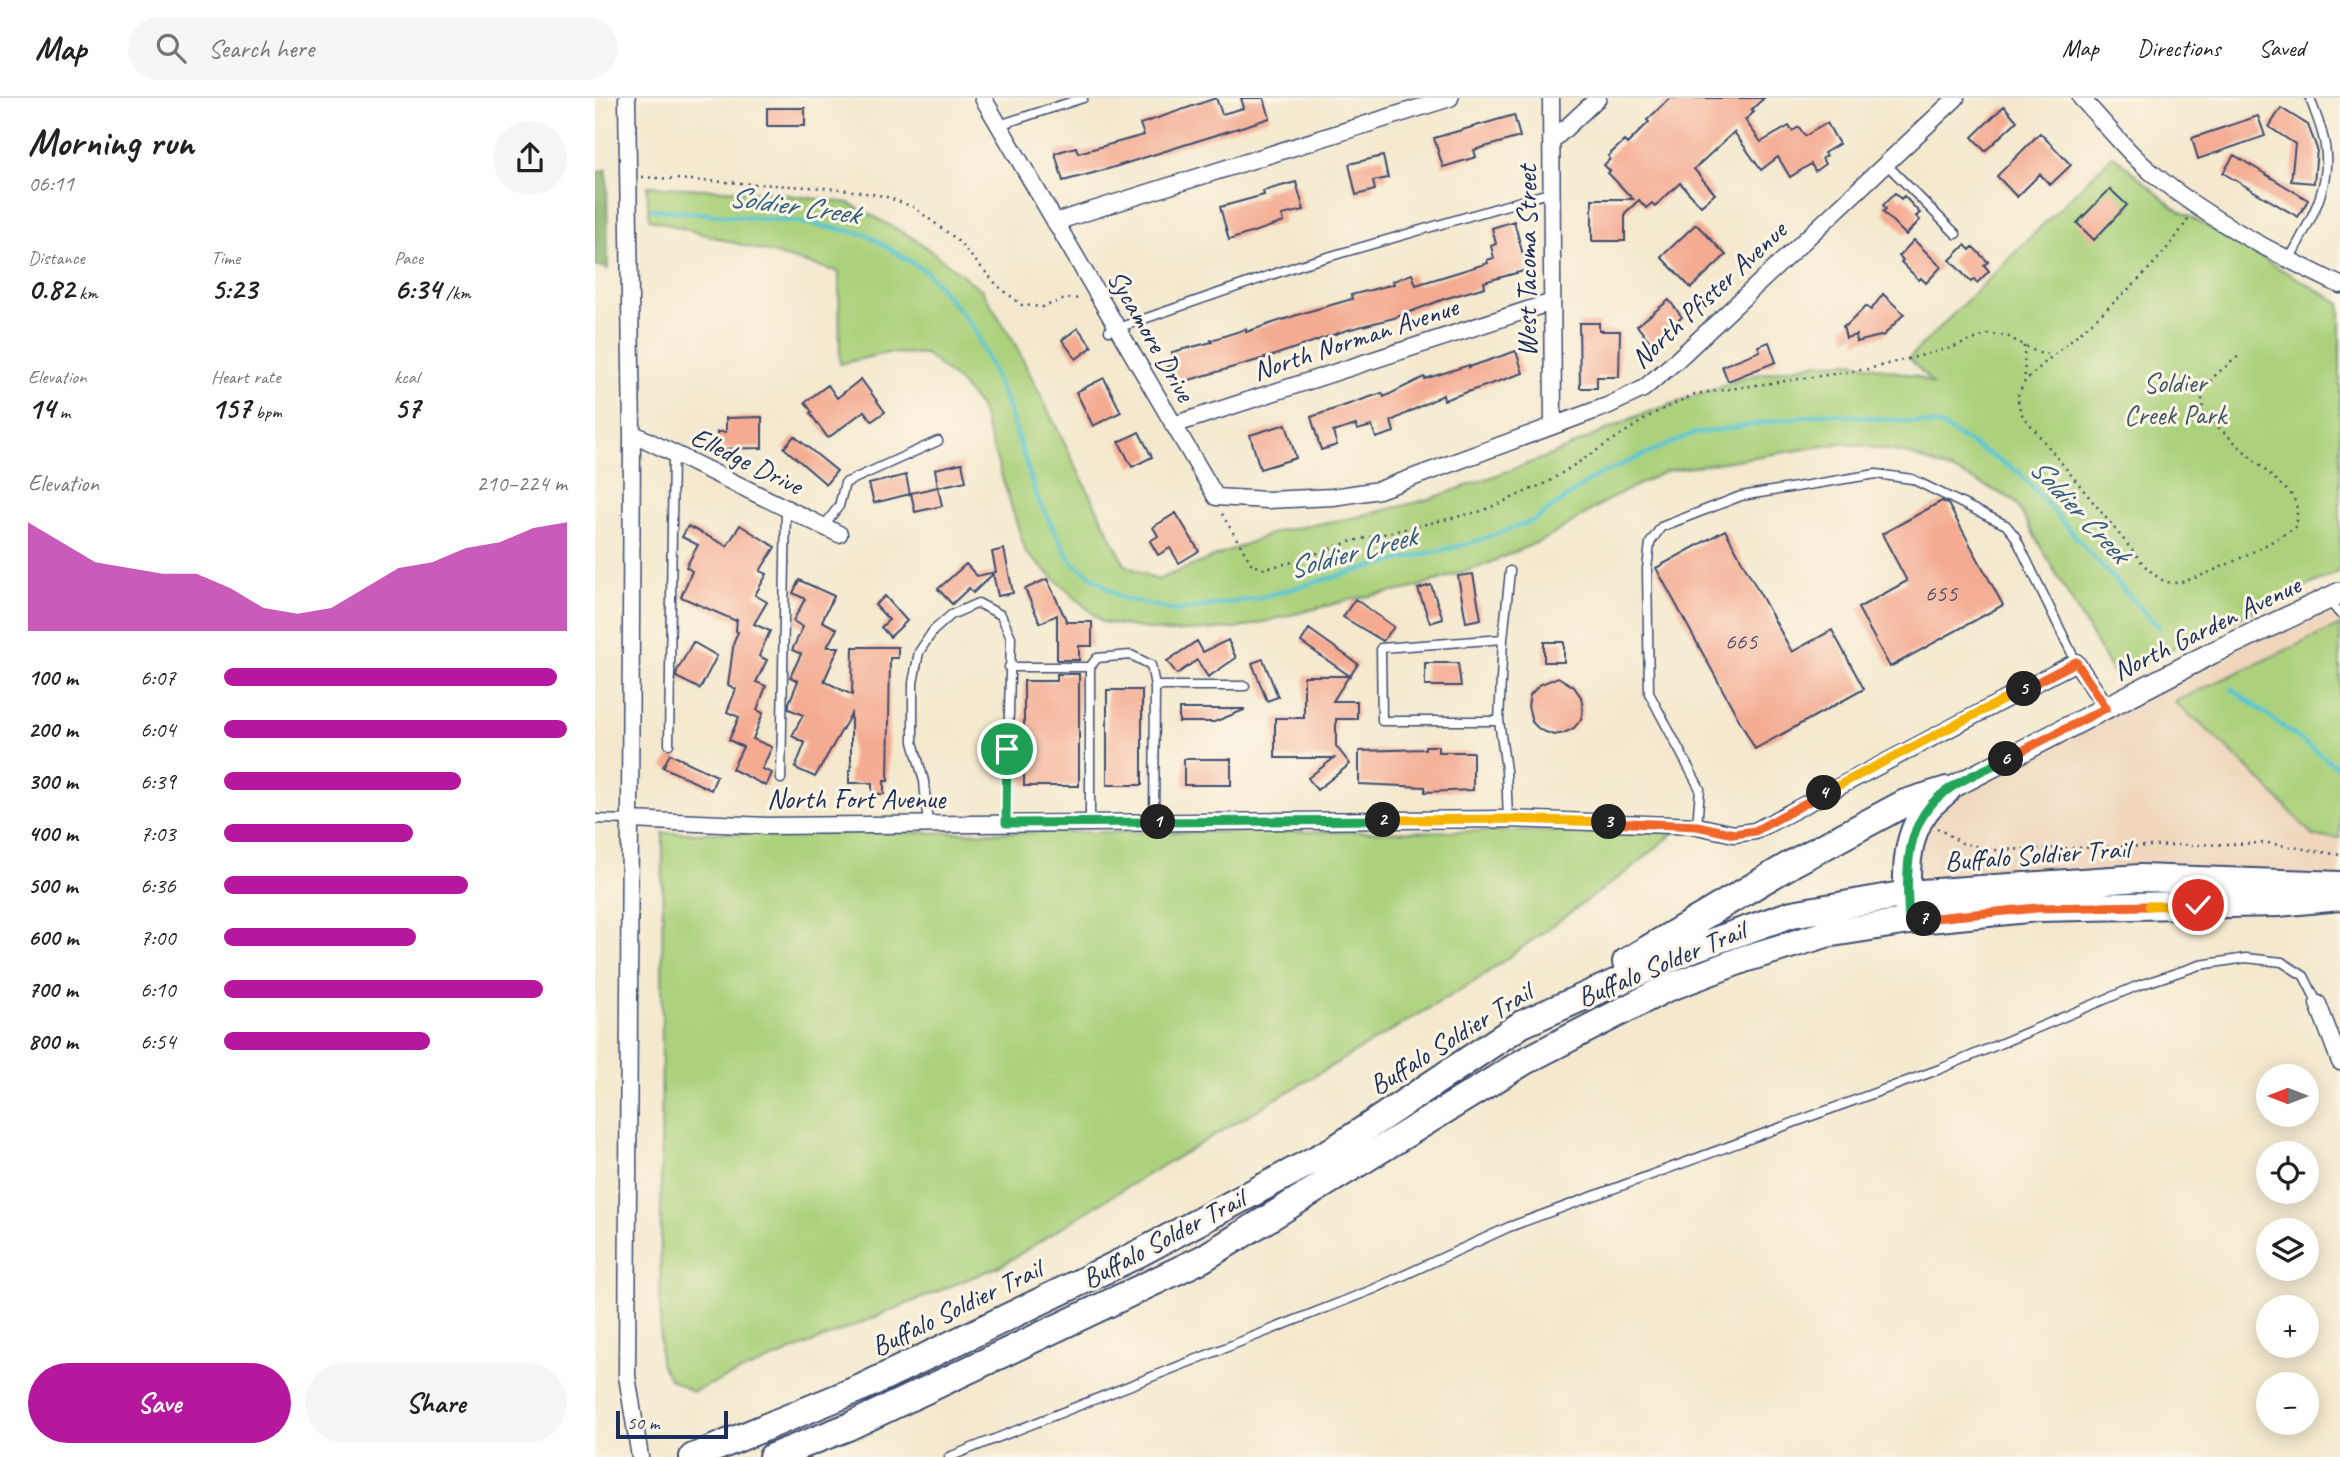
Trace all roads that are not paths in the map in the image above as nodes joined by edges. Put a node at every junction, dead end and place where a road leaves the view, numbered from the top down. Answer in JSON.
{"nodes":[{"id":1,"x":627,"y":98,"type":"edge"},
{"id":2,"x":983,"y":98,"type":"edge"},
{"id":3,"x":1083,"y":98,"type":"edge"},
{"id":4,"x":1450,"y":98,"type":"edge"},
{"id":5,"x":1551,"y":98,"type":"edge"},
{"id":6,"x":1598,"y":98,"type":"edge"},
{"id":7,"x":1957,"y":98,"type":"edge"},
{"id":8,"x":2081,"y":98,"type":"edge"},
{"id":9,"x":2310,"y":98,"type":"edge"},
{"id":10,"x":999,"y":125,"type":"junction"},
{"id":11,"x":1552,"y":141,"type":"junction"},
{"id":12,"x":1886,"y":164,"type":"junction"},
{"id":13,"x":1552,"y":192,"type":"junction"},
{"id":14,"x":1055,"y":222,"type":"junction"},
{"id":15,"x":1956,"y":234,"type":"dead end"},
{"id":16,"x":2289,"y":260,"type":"junction"},
{"id":17,"x":2340,"y":285,"type":"edge"},
{"id":18,"x":1552,"y":302,"type":"junction"},
{"id":19,"x":1113,"y":329,"type":"junction"},
{"id":20,"x":1174,"y":425,"type":"junction"},
{"id":21,"x":1553,"y":425,"type":"junction"},
{"id":22,"x":632,"y":433,"type":"junction"},
{"id":23,"x":938,"y":441,"type":"dead end"},
{"id":24,"x":673,"y":453,"type":"junction"},
{"id":25,"x":1333,"y":497,"type":"joint"},
{"id":26,"x":786,"y":508,"type":"junction"},
{"id":27,"x":823,"y":527,"type":"junction"},
{"id":28,"x":839,"y":534,"type":"dead end"},
{"id":29,"x":1510,"y":571,"type":"dead end"},
{"id":30,"x":2336,"y":602,"type":"edge"},
{"id":31,"x":1503,"y":639,"type":"junction"},
{"id":32,"x":2076,"y":662,"type":"junction"},
{"id":33,"x":1009,"y":667,"type":"junction"},
{"id":34,"x":1090,"y":667,"type":"junction"},
{"id":35,"x":1156,"y":686,"type":"junction"},
{"id":36,"x":1245,"y":686,"type":"dead end"},
{"id":37,"x":2106,"y":708,"type":"junction"},
{"id":38,"x":1499,"y":721,"type":"junction"},
{"id":39,"x":669,"y":744,"type":"dead end"},
{"id":40,"x":781,"y":779,"type":"dead end"},
{"id":41,"x":1947,"y":790,"type":"junction"},
{"id":42,"x":595,"y":819,"type":"edge"},
{"id":43,"x":1508,"y":819,"type":"junction"},
{"id":44,"x":631,"y":820,"type":"junction"},
{"id":45,"x":1090,"y":822,"type":"junction"},
{"id":46,"x":1154,"y":822,"type":"junction"},
{"id":47,"x":1006,"y":823,"type":"junction"},
{"id":48,"x":928,"y":825,"type":"junction"},
{"id":49,"x":1697,"y":826,"type":"junction"},
{"id":50,"x":2340,"y":885,"type":"edge"},
{"id":51,"x":1907,"y":894,"type":"junction"},
{"id":52,"x":2340,"y":897,"type":"edge"},
{"id":53,"x":1909,"y":921,"type":"junction"},
{"id":54,"x":2318,"y":1004,"type":"joint"},
{"id":55,"x":1522,"y":1024,"type":"junction"},
{"id":56,"x":2340,"y":1062,"type":"edge"},
{"id":57,"x":640,"y":1457,"type":"edge"},
{"id":58,"x":693,"y":1457,"type":"edge"},
{"id":59,"x":772,"y":1457,"type":"edge"},
{"id":60,"x":949,"y":1457,"type":"edge"}],
"edges":[{"from":1,"to":22,"type":"street"},
{"from":2,"to":10,"type":"street","name":"Sycamore Drive"},
{"from":3,"to":10,"type":"lane"},
{"from":4,"to":14,"type":"street"},
{"from":5,"to":11,"type":"street","name":"West Tacoma Street"},
{"from":6,"to":11,"type":"street"},
{"from":7,"to":12,"type":"street","name":"North Pfister Avenue"},
{"from":8,"to":16,"type":"street"},
{"from":9,"to":16,"type":"lane"},
{"from":10,"to":14,"type":"street","name":"Sycamore Drive"},
{"from":11,"to":13,"type":"street","name":"West Tacoma Street"},
{"from":12,"to":15,"type":"lane"},
{"from":12,"to":21,"type":"street","name":"North Pfister Avenue"},
{"from":13,"to":18,"type":"street","name":"West Tacoma Street"},
{"from":13,"to":19,"type":"lane"},
{"from":14,"to":19,"type":"street","name":"Sycamore Drive"},
{"from":16,"to":17,"type":"street"},
{"from":18,"to":20,"type":"street","name":"North Norman Avenue"},
{"from":18,"to":21,"type":"street","name":"West Tacoma Street"},
{"from":19,"to":20,"type":"street","name":"Sycamore Drive"},
{"from":20,"to":25,"type":"street","name":"Sycamore Drive"},
{"from":21,"to":25,"type":"street","name":"North Pfister Avenue"},
{"from":22,"to":24,"type":"street","name":"Elledge Drive"},
{"from":22,"to":44,"type":"street"},
{"from":23,"to":27,"type":"lane"},
{"from":24,"to":26,"type":"street","name":"Elledge Drive"},
{"from":24,"to":39,"type":"lane"},
{"from":26,"to":27,"type":"street","name":"Elledge Drive"},
{"from":26,"to":40,"type":"lane"},
{"from":27,"to":28,"type":"street","name":"Elledge Drive"},
{"from":29,"to":31,"type":"lane"},
{"from":30,"to":37,"type":"street","name":"North Garden Avenue"},
{"from":31,"to":38,"type":"lane"},
{"from":31,"to":38,"type":"lane"},
{"from":32,"to":37,"type":"street"},
{"from":32,"to":49,"type":"street","name":"North Fort Avenue"},
{"from":32,"to":49,"type":"lane"},
{"from":33,"to":34,"type":"lane"},
{"from":33,"to":47,"type":"lane"},
{"from":33,"to":48,"type":"lane"},
{"from":34,"to":35,"type":"lane"},
{"from":34,"to":45,"type":"lane"},
{"from":35,"to":36,"type":"lane"},
{"from":35,"to":46,"type":"lane"},
{"from":37,"to":41,"type":"street","name":"North Garden Avenue"},
{"from":38,"to":43,"type":"lane"},
{"from":41,"to":51,"type":"main road"},
{"from":41,"to":55,"type":"main road"},
{"from":42,"to":44,"type":"lane"},
{"from":43,"to":46,"type":"street","name":"North Fort Avenue"},
{"from":43,"to":49,"type":"street","name":"North Fort Avenue"},
{"from":44,"to":48,"type":"street","name":"North Fort Avenue"},
{"from":44,"to":57,"type":"street"},
{"from":45,"to":46,"type":"street","name":"North Fort Avenue"},
{"from":45,"to":47,"type":"street","name":"North Fort Avenue"},
{"from":47,"to":48,"type":"street","name":"North Fort Avenue"},
{"from":50,"to":51,"type":"main road","name":"Buffalo Soldier Trail"},
{"from":51,"to":53,"type":"main road"},
{"from":51,"to":55,"type":"main road","name":"Buffalo Soldier Trail"},
{"from":52,"to":53,"type":"main road","name":"Buffalo Solder Trail"},
{"from":53,"to":59,"type":"main road","name":"Buffalo Solder Trail"},
{"from":54,"to":56,"type":"street"},
{"from":54,"to":60,"type":"lane"},
{"from":55,"to":58,"type":"main road","name":"Buffalo Soldier Trail"}]}
